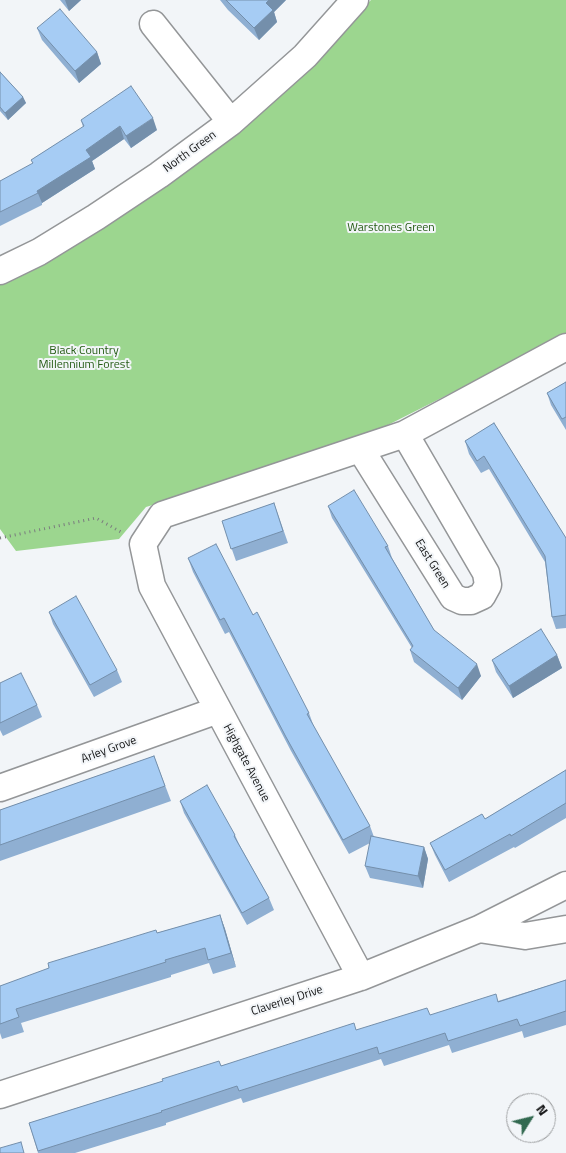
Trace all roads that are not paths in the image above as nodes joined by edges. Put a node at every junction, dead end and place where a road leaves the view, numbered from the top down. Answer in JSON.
{"nodes":[{"id":1,"x":355,"y":0,"type":"edge"},
{"id":2,"x":153,"y":24,"type":"dead end"},
{"id":3,"x":231,"y":122,"type":"junction"},
{"id":4,"x":0,"y":271,"type":"edge"},
{"id":5,"x":566,"y":347,"type":"edge"},
{"id":6,"x":405,"y":434,"type":"junction"},
{"id":7,"x":361,"y":450,"type":"junction"},
{"id":8,"x":218,"y":710,"type":"junction"},
{"id":9,"x":0,"y":788,"type":"edge"},
{"id":10,"x":566,"y":885,"type":"edge"},
{"id":11,"x":479,"y":929,"type":"junction"},
{"id":12,"x":566,"y":929,"type":"edge"},
{"id":13,"x":361,"y":977,"type":"junction"},
{"id":14,"x":0,"y":1096,"type":"edge"}],
"edges":[{"from":1,"to":3,"type":"street","name":"North Green"},
{"from":2,"to":3,"type":"street"},
{"from":3,"to":4,"type":"street","name":"North Green"},
{"from":5,"to":6,"type":"street"},
{"from":6,"to":7,"type":"street"},
{"from":6,"to":7,"type":"street","name":"East Green"},
{"from":7,"to":8,"type":"street","name":"Highgate Avenue"},
{"from":8,"to":9,"type":"street","name":"Arley Grove"},
{"from":8,"to":13,"type":"street","name":"Highgate Avenue"},
{"from":10,"to":11,"type":"street","name":"Claverley Drive"},
{"from":11,"to":12,"type":"street"},
{"from":11,"to":13,"type":"street","name":"Claverley Drive"},
{"from":13,"to":14,"type":"street","name":"Claverley Drive"}]}
